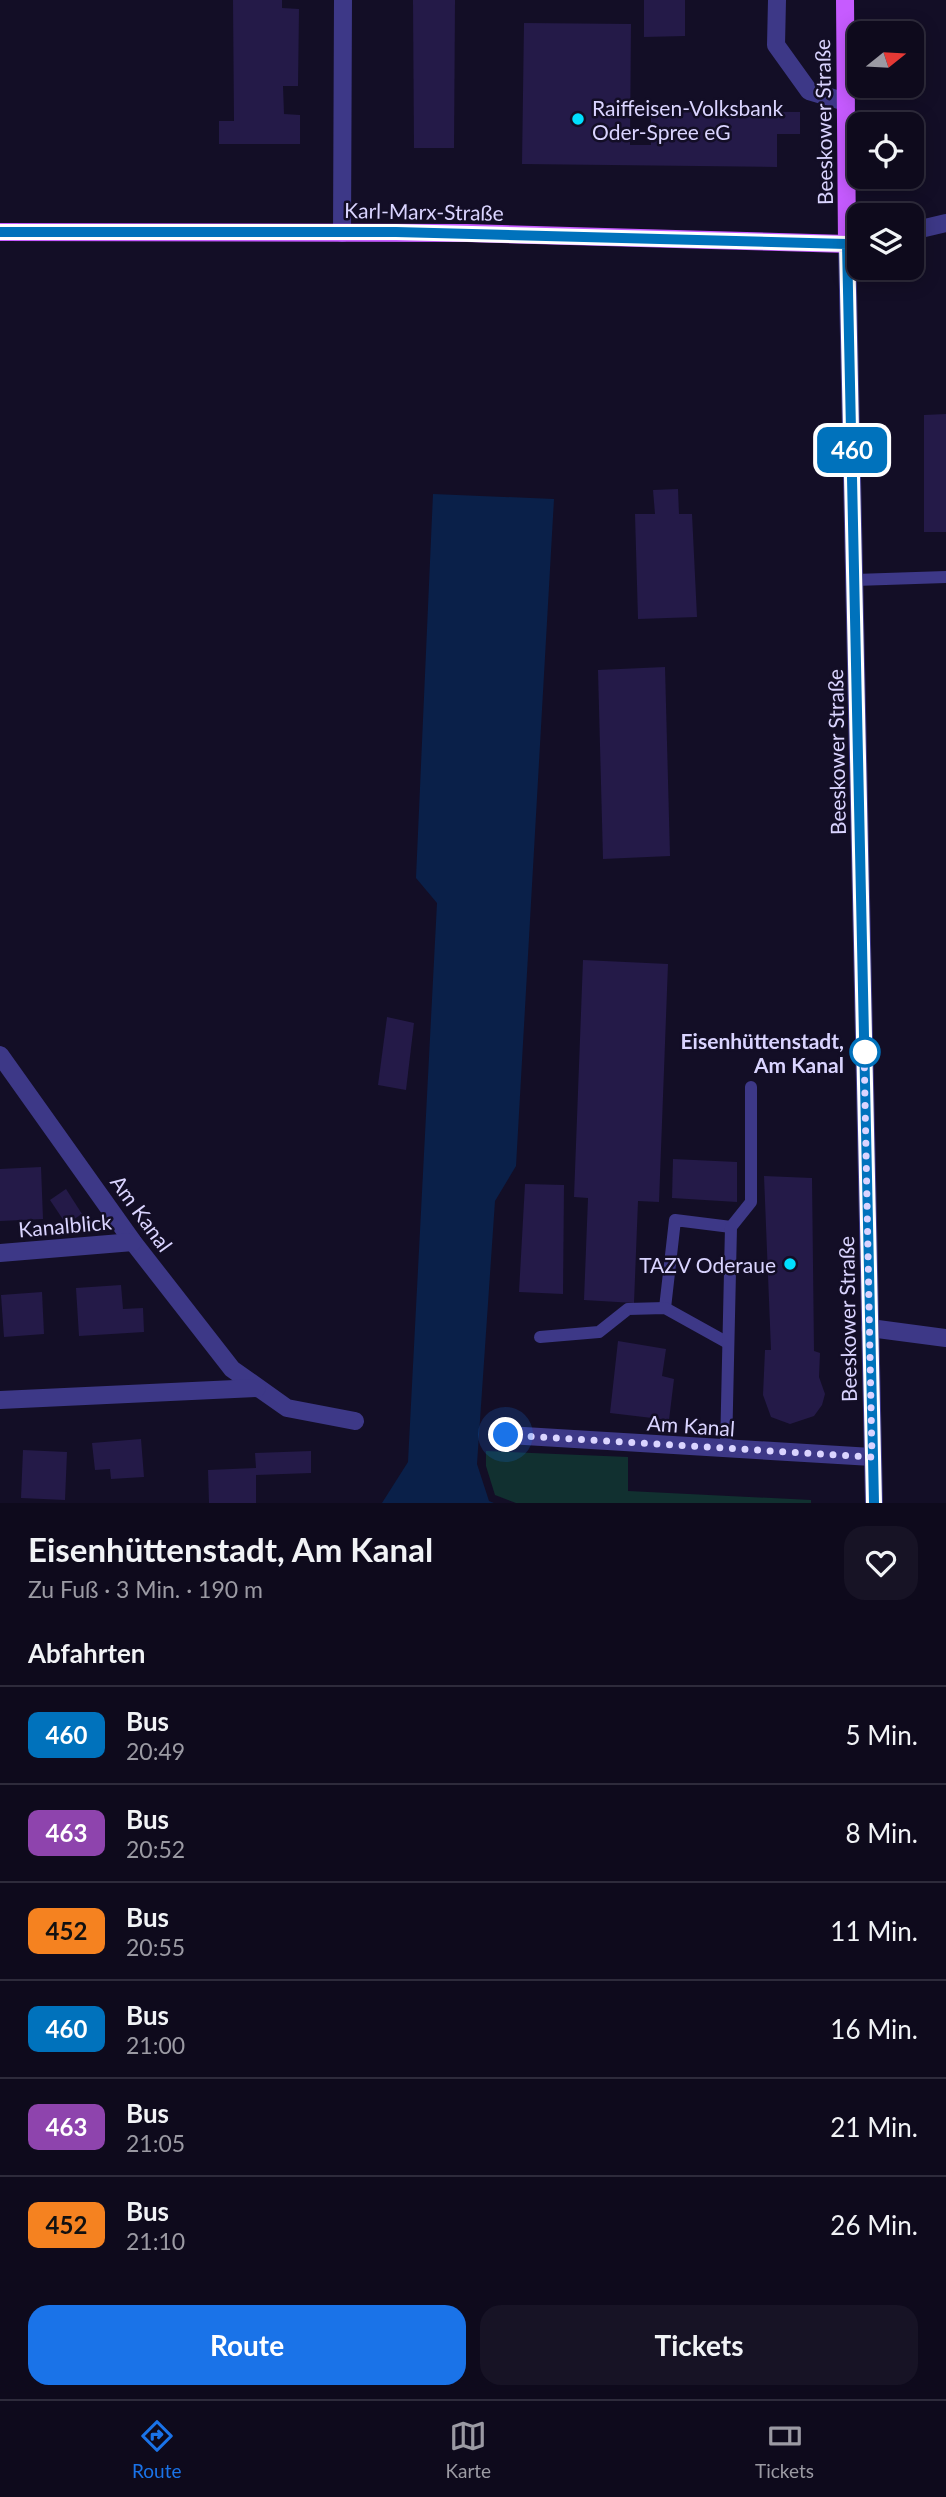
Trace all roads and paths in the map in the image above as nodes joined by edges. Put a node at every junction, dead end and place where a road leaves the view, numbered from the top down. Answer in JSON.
{"nodes":[{"id":1,"x":343,"y":0,"type":"edge"},
{"id":2,"x":777,"y":0,"type":"edge"},
{"id":3,"x":845,"y":0,"type":"edge"},
{"id":4,"x":846,"y":102,"type":"junction"},
{"id":5,"x":851,"y":203,"type":"edge"},
{"id":6,"x":946,"y":223,"type":"edge"},
{"id":7,"x":924,"y":228,"type":"edge"},
{"id":8,"x":0,"y":232,"type":"edge"},
{"id":9,"x":342,"y":233,"type":"junction"},
{"id":10,"x":847,"y":243,"type":"edge"},
{"id":11,"x":853,"y":280,"type":"edge"},
{"id":12,"x":946,"y":577,"type":"edge"},
{"id":13,"x":855,"y":580,"type":"junction"},
{"id":14,"x":0,"y":1055,"type":"edge"},
{"id":15,"x":751,"y":1087,"type":"dead end"},
{"id":16,"x":731,"y":1227,"type":"junction"},
{"id":17,"x":133,"y":1242,"type":"junction"},
{"id":18,"x":0,"y":1253,"type":"edge"},
{"id":19,"x":665,"y":1308,"type":"junction"},
{"id":20,"x":870,"y":1328,"type":"junction"},
{"id":21,"x":540,"y":1337,"type":"dead end"},
{"id":22,"x":946,"y":1338,"type":"edge"},
{"id":23,"x":728,"y":1343,"type":"junction"},
{"id":24,"x":257,"y":1388,"type":"junction"},
{"id":25,"x":0,"y":1400,"type":"edge"},
{"id":26,"x":355,"y":1421,"type":"dead end"},
{"id":27,"x":506,"y":1435,"type":"dead end"},
{"id":28,"x":726,"y":1450,"type":"junction"},
{"id":29,"x":872,"y":1457,"type":"junction"},
{"id":30,"x":874,"y":1503,"type":"edge"}],
"edges":[{"from":1,"to":9,"type":"street"},
{"from":2,"to":4,"type":"street"},
{"from":3,"to":4,"type":"main road","name":"Beeskower Straße"},
{"from":4,"to":5,"type":"main road","name":"Beeskower Straße"},
{"from":6,"to":7,"type":"street"},
{"from":8,"to":9,"type":"main road","name":"Karl-Marx-Straße"},
{"from":9,"to":10,"type":"main road","name":"Karl-Marx-Straße"},
{"from":11,"to":13,"type":"street","name":"Beeskower Straße"},
{"from":12,"to":13,"type":"lane"},
{"from":13,"to":20,"type":"street","name":"Beeskower Straße"},
{"from":14,"to":17,"type":"street","name":"Am Kanal"},
{"from":15,"to":16,"type":"lane"},
{"from":16,"to":19,"type":"lane"},
{"from":16,"to":23,"type":"lane"},
{"from":17,"to":18,"type":"street","name":"Kanalblick"},
{"from":17,"to":24,"type":"street","name":"Am Kanal"},
{"from":19,"to":21,"type":"lane"},
{"from":19,"to":23,"type":"lane"},
{"from":20,"to":22,"type":"street"},
{"from":20,"to":29,"type":"street","name":"Beeskower Straße"},
{"from":23,"to":28,"type":"lane"},
{"from":24,"to":25,"type":"street"},
{"from":24,"to":26,"type":"street","name":"Am Kanal"},
{"from":27,"to":28,"type":"street","name":"Am Kanal"},
{"from":28,"to":29,"type":"street","name":"Am Kanal"},
{"from":29,"to":30,"type":"street","name":"Beeskower Straße"}]}
